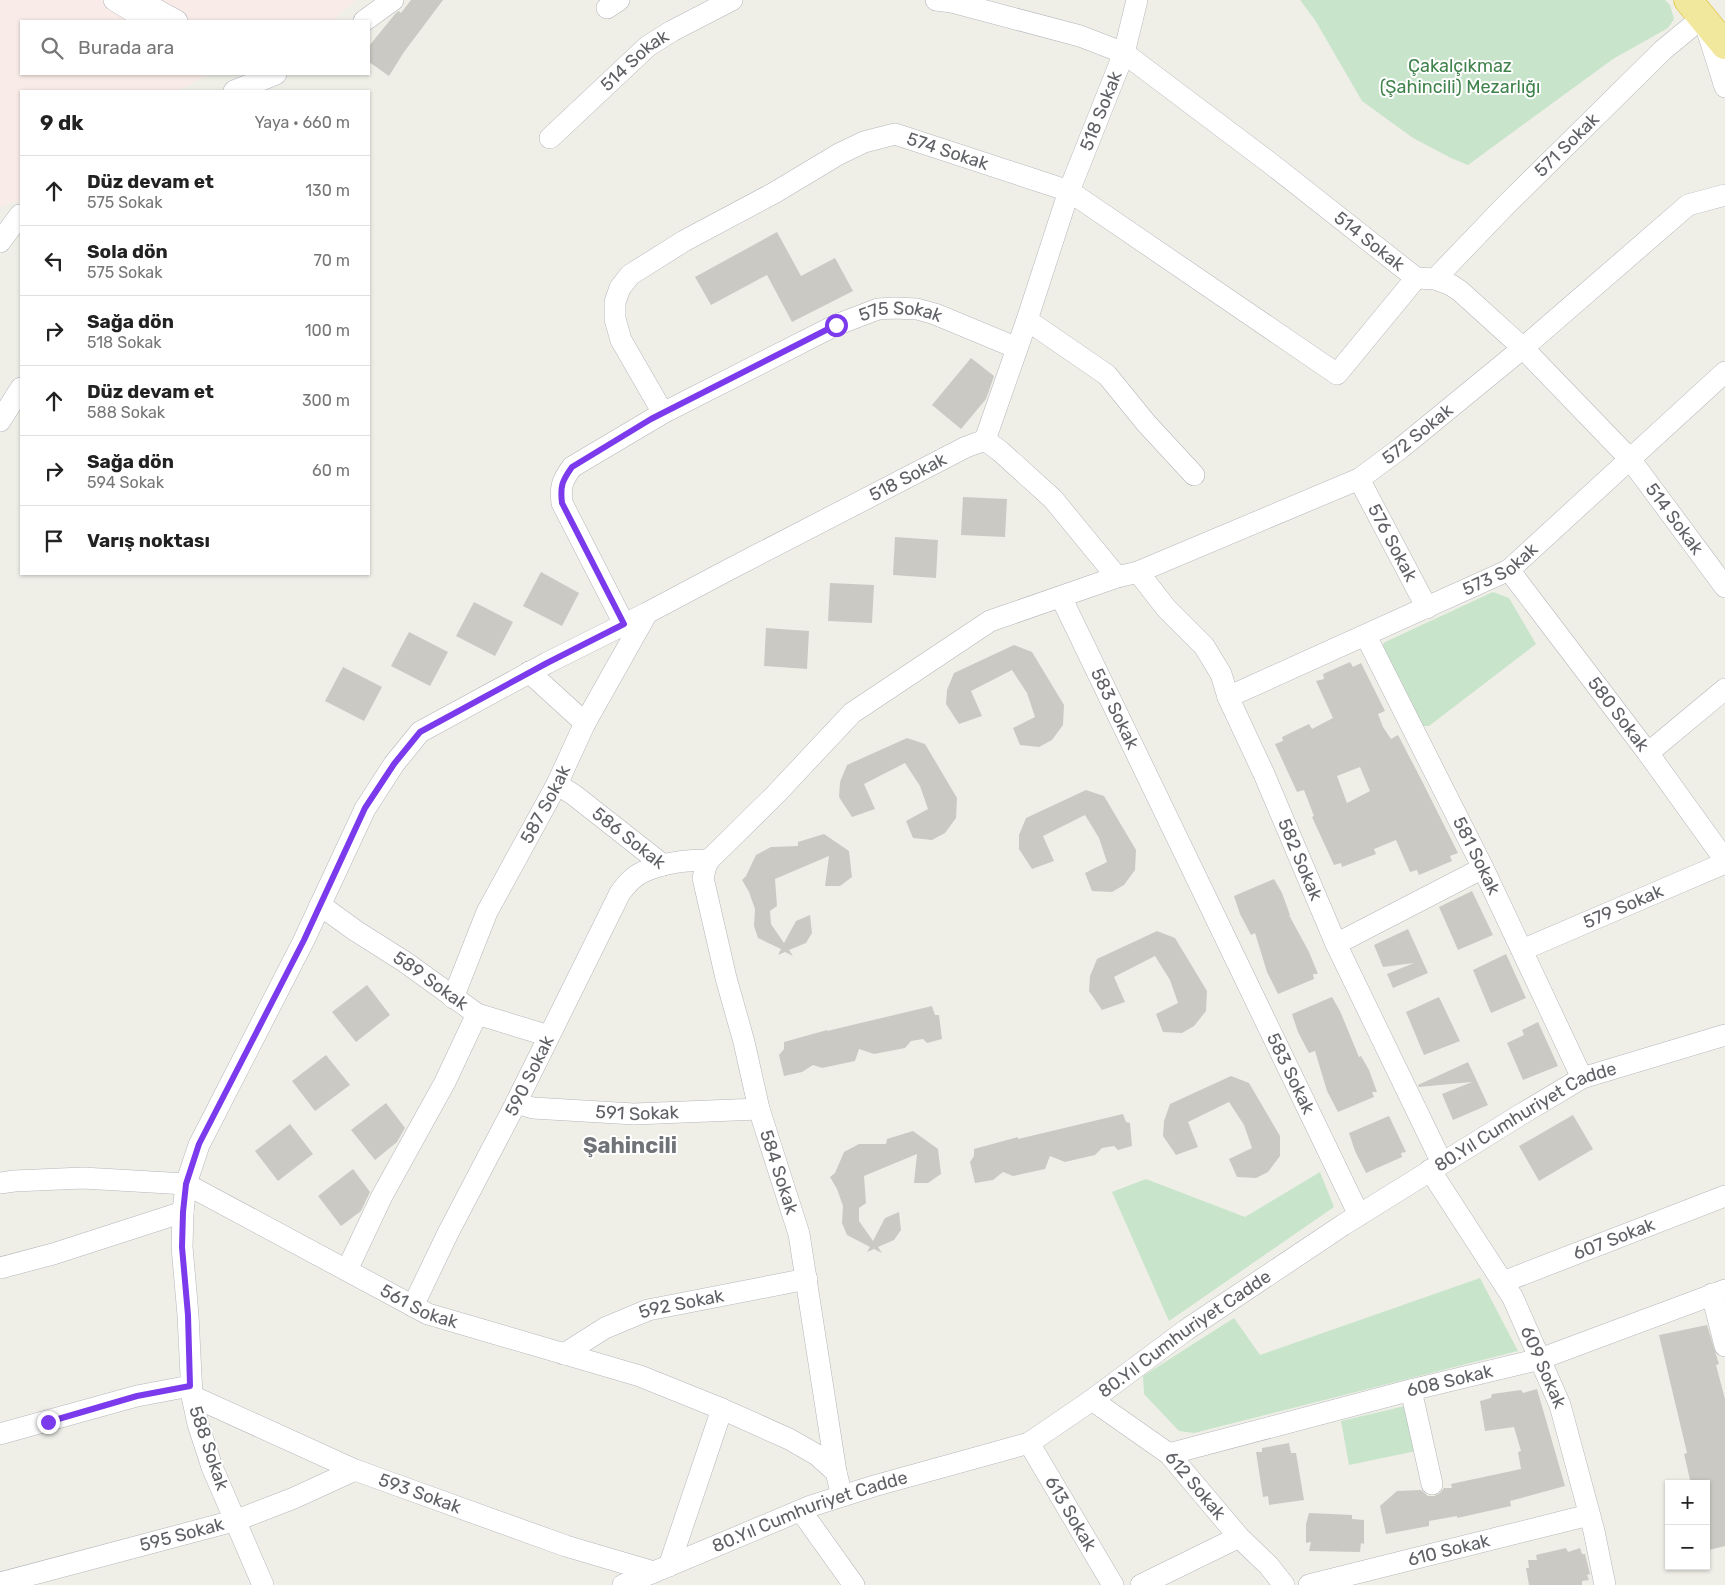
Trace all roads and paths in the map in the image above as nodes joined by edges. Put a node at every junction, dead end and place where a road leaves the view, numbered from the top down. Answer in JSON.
{"nodes":[{"id":1,"x":114,"y":0,"type":"edge"},
{"id":2,"x":139,"y":0,"type":"edge"},
{"id":3,"x":393,"y":0,"type":"edge"},
{"id":4,"x":732,"y":0,"type":"edge"},
{"id":5,"x":936,"y":0,"type":"edge"},
{"id":6,"x":1137,"y":0,"type":"edge"},
{"id":7,"x":1695,"y":9,"type":"edge"},
{"id":8,"x":146,"y":20,"type":"edge"},
{"id":9,"x":175,"y":20,"type":"edge"},
{"id":10,"x":365,"y":20,"type":"edge"},
{"id":11,"x":1725,"y":45,"type":"edge"},
{"id":12,"x":1124,"y":53,"type":"junction"},
{"id":13,"x":268,"y":75,"type":"edge"},
{"id":14,"x":246,"y":78,"type":"edge"},
{"id":15,"x":1725,"y":87,"type":"edge"},
{"id":16,"x":235,"y":90,"type":"edge"},
{"id":17,"x":550,"y":138,"type":"dead end"},
{"id":18,"x":1069,"y":190,"type":"junction"},
{"id":19,"x":1725,"y":195,"type":"edge"},
{"id":20,"x":14,"y":216,"type":"edge"},
{"id":21,"x":0,"y":242,"type":"edge"},
{"id":22,"x":1426,"y":278,"type":"junction"},
{"id":23,"x":1027,"y":320,"type":"junction"},
{"id":24,"x":1017,"y":348,"type":"junction"},
{"id":25,"x":1523,"y":348,"type":"junction"},
{"id":26,"x":1725,"y":372,"type":"edge"},
{"id":27,"x":1337,"y":374,"type":"joint"},
{"id":28,"x":20,"y":390,"type":"edge"},
{"id":29,"x":662,"y":413,"type":"junction"},
{"id":30,"x":0,"y":421,"type":"edge"},
{"id":31,"x":985,"y":440,"type":"junction"},
{"id":32,"x":1630,"y":459,"type":"junction"},
{"id":33,"x":1194,"y":475,"type":"dead end"},
{"id":34,"x":1359,"y":479,"type":"junction"},
{"id":35,"x":1510,"y":570,"type":"junction"},
{"id":36,"x":1138,"y":572,"type":"junction"},
{"id":37,"x":1117,"y":577,"type":"junction"},
{"id":38,"x":1725,"y":587,"type":"edge"},
{"id":39,"x":1061,"y":597,"type":"junction"},
{"id":40,"x":1427,"y":608,"type":"junction"},
{"id":41,"x":647,"y":613,"type":"junction"},
{"id":42,"x":624,"y":624,"type":"junction"},
{"id":43,"x":1366,"y":636,"type":"junction"},
{"id":44,"x":530,"y":672,"type":"junction"},
{"id":45,"x":1725,"y":689,"type":"edge"},
{"id":46,"x":1228,"y":697,"type":"junction"},
{"id":47,"x":585,"y":723,"type":"junction"},
{"id":48,"x":420,"y":732,"type":"joint"},
{"id":49,"x":1648,"y":754,"type":"junction"},
{"id":50,"x":557,"y":784,"type":"junction"},
{"id":51,"x":711,"y":858,"type":"junction"},
{"id":52,"x":1725,"y":861,"type":"edge"},
{"id":53,"x":662,"y":865,"type":"junction"},
{"id":54,"x":1483,"y":868,"type":"junction"},
{"id":55,"x":320,"y":905,"type":"junction"},
{"id":56,"x":1336,"y":944,"type":"junction"},
{"id":57,"x":1522,"y":950,"type":"junction"},
{"id":58,"x":454,"y":998,"type":"junction"},
{"id":59,"x":477,"y":1014,"type":"junction"},
{"id":60,"x":1725,"y":1035,"type":"edge"},
{"id":61,"x":549,"y":1036,"type":"junction"},
{"id":62,"x":1582,"y":1078,"type":"junction"},
{"id":63,"x":516,"y":1103,"type":"junction"},
{"id":64,"x":759,"y":1109,"type":"junction"},
{"id":65,"x":1436,"y":1167,"type":"junction"},
{"id":66,"x":0,"y":1183,"type":"edge"},
{"id":67,"x":186,"y":1184,"type":"junction"},
{"id":68,"x":1725,"y":1196,"type":"edge"},
{"id":69,"x":183,"y":1212,"type":"junction"},
{"id":70,"x":1359,"y":1215,"type":"junction"},
{"id":71,"x":0,"y":1268,"type":"edge"},
{"id":72,"x":347,"y":1270,"type":"junction"},
{"id":73,"x":807,"y":1280,"type":"junction"},
{"id":74,"x":1502,"y":1282,"type":"junction"},
{"id":75,"x":1719,"y":1292,"type":"edge"},
{"id":76,"x":413,"y":1306,"type":"junction"},
{"id":77,"x":1725,"y":1346,"type":"edge"},
{"id":78,"x":564,"y":1354,"type":"junction"},
{"id":79,"x":1540,"y":1359,"type":"junction"},
{"id":80,"x":1411,"y":1390,"type":"junction"},
{"id":81,"x":191,"y":1391,"type":"junction"},
{"id":82,"x":1092,"y":1400,"type":"junction"},
{"id":83,"x":722,"y":1409,"type":"junction"},
{"id":84,"x":0,"y":1434,"type":"edge"},
{"id":85,"x":1030,"y":1442,"type":"junction"},
{"id":86,"x":1170,"y":1454,"type":"junction"},
{"id":87,"x":355,"y":1470,"type":"junction"},
{"id":88,"x":836,"y":1472,"type":"junction"},
{"id":89,"x":1432,"y":1484,"type":"dead end"},
{"id":90,"x":842,"y":1496,"type":"junction"},
{"id":91,"x":801,"y":1511,"type":"junction"},
{"id":92,"x":1589,"y":1515,"type":"junction"},
{"id":93,"x":237,"y":1520,"type":"junction"},
{"id":94,"x":1238,"y":1537,"type":"junction"},
{"id":95,"x":662,"y":1569,"type":"junction"},
{"id":96,"x":0,"y":1583,"type":"edge"},
{"id":97,"x":264,"y":1585,"type":"edge"},
{"id":98,"x":623,"y":1585,"type":"edge"},
{"id":99,"x":854,"y":1585,"type":"edge"},
{"id":100,"x":1113,"y":1585,"type":"edge"},
{"id":101,"x":1141,"y":1585,"type":"edge"},
{"id":102,"x":1284,"y":1585,"type":"edge"},
{"id":103,"x":1309,"y":1585,"type":"edge"},
{"id":104,"x":1605,"y":1585,"type":"edge"}],
"edges":[{"from":1,"to":8,"type":"street"},
{"from":2,"to":9,"type":"street"},
{"from":3,"to":10,"type":"street"},
{"from":4,"to":17,"type":"street","name":"514 Sokak"},
{"from":5,"to":12,"type":"street","name":"514 Sokak"},
{"from":6,"to":12,"type":"street","name":"518 Sokak"},
{"from":7,"to":11,"type":"highway"},
{"from":7,"to":15,"type":"street"},
{"from":7,"to":22,"type":"street","name":"571 Sokak"},
{"from":12,"to":18,"type":"street","name":"518 Sokak"},
{"from":12,"to":22,"type":"street","name":"514 Sokak"},
{"from":13,"to":14,"type":"street"},
{"from":14,"to":16,"type":"street"},
{"from":18,"to":23,"type":"street","name":"518 Sokak"},
{"from":18,"to":27,"type":"street","name":"574 Sokak"},
{"from":18,"to":29,"type":"street","name":"574 Sokak"},
{"from":19,"to":25,"type":"street","name":"572 Sokak"},
{"from":20,"to":21,"type":"street"},
{"from":22,"to":25,"type":"street","name":"514 Sokak"},
{"from":22,"to":27,"type":"street","name":"571 Sokak"},
{"from":23,"to":24,"type":"street","name":"518 Sokak"},
{"from":23,"to":33,"type":"street"},
{"from":24,"to":29,"type":"street","name":"575 Sokak"},
{"from":24,"to":31,"type":"street","name":"518 Sokak"},
{"from":25,"to":32,"type":"street","name":"514 Sokak"},
{"from":25,"to":34,"type":"street","name":"572 Sokak"},
{"from":26,"to":32,"type":"street","name":"573 Sokak"},
{"from":28,"to":30,"type":"street"},
{"from":29,"to":42,"type":"street","name":"575 Sokak"},
{"from":31,"to":37,"type":"street"},
{"from":31,"to":41,"type":"street","name":"518 Sokak"},
{"from":32,"to":35,"type":"street","name":"573 Sokak"},
{"from":32,"to":38,"type":"street","name":"514 Sokak"},
{"from":34,"to":36,"type":"street","name":"572 Sokak"},
{"from":34,"to":40,"type":"street","name":"576 Sokak"},
{"from":35,"to":40,"type":"street","name":"573 Sokak"},
{"from":35,"to":49,"type":"street","name":"580 Sokak"},
{"from":36,"to":37,"type":"street","name":"572 Sokak"},
{"from":36,"to":46,"type":"street","name":"582 Sokak"},
{"from":37,"to":39,"type":"street","name":"572 Sokak"},
{"from":39,"to":51,"type":"street"},
{"from":39,"to":70,"type":"street","name":"583 Sokak"},
{"from":40,"to":43,"type":"street","name":"573 Sokak"},
{"from":41,"to":42,"type":"street","name":"518 Sokak"},
{"from":41,"to":47,"type":"street","name":"587 Sokak"},
{"from":42,"to":44,"type":"street","name":"518 Sokak"},
{"from":43,"to":46,"type":"street","name":"573 Sokak"},
{"from":43,"to":54,"type":"street","name":"581 Sokak"},
{"from":44,"to":47,"type":"street"},
{"from":44,"to":48,"type":"street","name":"518 Sokak"},
{"from":45,"to":49,"type":"street"},
{"from":46,"to":56,"type":"street","name":"582 Sokak"},
{"from":47,"to":50,"type":"street","name":"587 Sokak"},
{"from":48,"to":55,"type":"street","name":"588 Sokak"},
{"from":49,"to":52,"type":"street","name":"580 Sokak"},
{"from":50,"to":53,"type":"street","name":"586 Sokak"},
{"from":50,"to":58,"type":"street","name":"587 Sokak"},
{"from":51,"to":53,"type":"street","name":"586 Sokak"},
{"from":51,"to":64,"type":"street","name":"584 Sokak"},
{"from":52,"to":57,"type":"street","name":"579 Sokak"},
{"from":53,"to":61,"type":"street","name":"590 Sokak"},
{"from":54,"to":56,"type":"street"},
{"from":54,"to":57,"type":"street","name":"581 Sokak"},
{"from":55,"to":58,"type":"street","name":"589 Sokak"},
{"from":55,"to":67,"type":"street","name":"588 Sokak"},
{"from":56,"to":65,"type":"street","name":"582 Sokak"},
{"from":57,"to":62,"type":"street","name":"581 Sokak"},
{"from":58,"to":59,"type":"street","name":"589 Sokak"},
{"from":59,"to":61,"type":"street","name":"589 Sokak"},
{"from":59,"to":72,"type":"street"},
{"from":60,"to":62,"type":"street","name":"80.Yıl Cumhuriyet Cadde"},
{"from":61,"to":63,"type":"street","name":"590 Sokak"},
{"from":62,"to":65,"type":"street","name":"80.Yıl Cumhuriyet Cadde"},
{"from":63,"to":64,"type":"street","name":"591 Sokak"},
{"from":63,"to":76,"type":"street","name":"590 Sokak"},
{"from":64,"to":73,"type":"street","name":"584 Sokak"},
{"from":65,"to":70,"type":"street","name":"80.Yıl Cumhuriyet Cadde"},
{"from":65,"to":74,"type":"street","name":"609 Sokak"},
{"from":66,"to":67,"type":"street","name":"561 Sokak"},
{"from":67,"to":69,"type":"street","name":"588 Sokak"},
{"from":67,"to":72,"type":"street","name":"561 Sokak"},
{"from":68,"to":74,"type":"street","name":"607 Sokak"},
{"from":69,"to":71,"type":"street"},
{"from":69,"to":81,"type":"street","name":"588 Sokak"},
{"from":70,"to":82,"type":"street","name":"80.Yıl Cumhuriyet Cadde"},
{"from":72,"to":76,"type":"street","name":"561 Sokak"},
{"from":73,"to":78,"type":"street","name":"592 Sokak"},
{"from":73,"to":88,"type":"street","name":"584 Sokak"},
{"from":74,"to":79,"type":"street","name":"609 Sokak"},
{"from":75,"to":77,"type":"street"},
{"from":75,"to":79,"type":"street","name":"608 Sokak"},
{"from":76,"to":78,"type":"street","name":"561 Sokak"},
{"from":78,"to":83,"type":"street","name":"561 Sokak"},
{"from":79,"to":80,"type":"street","name":"608 Sokak"},
{"from":79,"to":92,"type":"street","name":"609 Sokak"},
{"from":80,"to":86,"type":"street","name":"608 Sokak"},
{"from":80,"to":89,"type":"street"},
{"from":81,"to":84,"type":"street"},
{"from":81,"to":87,"type":"street","name":"593 Sokak"},
{"from":81,"to":93,"type":"street","name":"588 Sokak"},
{"from":82,"to":85,"type":"street","name":"80.Yıl Cumhuriyet Cadde"},
{"from":82,"to":86,"type":"street","name":"612 Sokak"},
{"from":83,"to":88,"type":"street","name":"561 Sokak"},
{"from":83,"to":95,"type":"street"},
{"from":85,"to":90,"type":"street","name":"80.Yıl Cumhuriyet Cadde"},
{"from":85,"to":100,"type":"street","name":"613 Sokak"},
{"from":86,"to":94,"type":"street","name":"612 Sokak"},
{"from":87,"to":93,"type":"street","name":"595 Sokak"},
{"from":87,"to":95,"type":"street","name":"593 Sokak"},
{"from":88,"to":90,"type":"street","name":"584 Sokak"},
{"from":90,"to":91,"type":"street","name":"80.Yıl Cumhuriyet Cadde"},
{"from":91,"to":95,"type":"street","name":"80.Yıl Cumhuriyet Cadde"},
{"from":91,"to":99,"type":"street"},
{"from":92,"to":103,"type":"street","name":"610 Sokak"},
{"from":92,"to":104,"type":"street","name":"609 Sokak"},
{"from":93,"to":96,"type":"street","name":"595 Sokak"},
{"from":93,"to":97,"type":"street","name":"588 Sokak"},
{"from":94,"to":101,"type":"street"},
{"from":94,"to":102,"type":"street","name":"612 Sokak"},
{"from":95,"to":98,"type":"street","name":"80.Yıl Cumhuriyet Cadde"}]}
